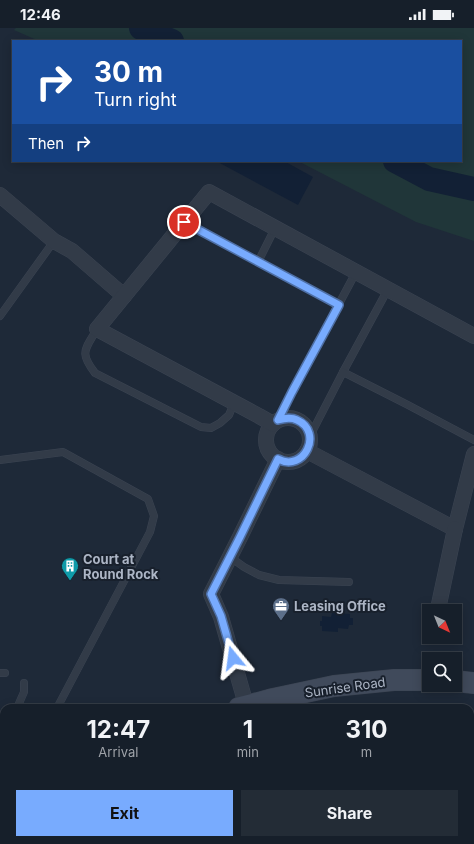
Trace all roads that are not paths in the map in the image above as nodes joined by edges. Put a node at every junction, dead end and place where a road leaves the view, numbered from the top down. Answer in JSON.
{"nodes":[{"id":1,"x":0,"y":195,"type":"edge"},
{"id":2,"x":184,"y":222,"type":"junction"},
{"id":3,"x":275,"y":228,"type":"junction"},
{"id":4,"x":54,"y":241,"type":"junction"},
{"id":5,"x":258,"y":262,"type":"junction"},
{"id":6,"x":356,"y":272,"type":"junction"},
{"id":7,"x":388,"y":289,"type":"junction"},
{"id":8,"x":124,"y":296,"type":"junction"},
{"id":9,"x":339,"y":305,"type":"junction"},
{"id":10,"x":0,"y":316,"type":"edge"},
{"id":11,"x":96,"y":329,"type":"junction"},
{"id":12,"x":474,"y":336,"type":"edge"},
{"id":13,"x":343,"y":372,"type":"junction"},
{"id":14,"x":234,"y":403,"type":"junction"},
{"id":15,"x":276,"y":422,"type":"junction"},
{"id":16,"x":310,"y":436,"type":"junction"},
{"id":17,"x":474,"y":440,"type":"edge"},
{"id":18,"x":306,"y":451,"type":"junction"},
{"id":19,"x":474,"y":454,"type":"edge"},
{"id":20,"x":278,"y":459,"type":"junction"},
{"id":21,"x":0,"y":460,"type":"edge"},
{"id":22,"x":455,"y":529,"type":"junction"},
{"id":23,"x":230,"y":557,"type":"junction"},
{"id":24,"x":349,"y":582,"type":"dead end"},
{"id":25,"x":439,"y":604,"type":"edge"},
{"id":26,"x":422,"y":680,"type":"edge"},
{"id":27,"x":24,"y":682,"type":"dead end"},
{"id":28,"x":462,"y":682,"type":"edge"},
{"id":29,"x":474,"y":683,"type":"edge"},
{"id":30,"x":19,"y":704,"type":"edge"},
{"id":31,"x":59,"y":704,"type":"edge"},
{"id":32,"x":243,"y":704,"type":"edge"},
{"id":33,"x":257,"y":704,"type":"edge"}],
"edges":[{"from":1,"to":4,"type":"street"},
{"from":2,"to":3,"type":"street"},
{"from":2,"to":5,"type":"lane"},
{"from":2,"to":8,"type":"street"},
{"from":3,"to":5,"type":"lane"},
{"from":3,"to":6,"type":"street"},
{"from":4,"to":8,"type":"street"},
{"from":4,"to":10,"type":"lane"},
{"from":5,"to":9,"type":"lane"},
{"from":6,"to":7,"type":"street"},
{"from":6,"to":9,"type":"lane"},
{"from":7,"to":12,"type":"street"},
{"from":7,"to":13,"type":"lane"},
{"from":8,"to":11,"type":"street"},
{"from":9,"to":15,"type":"lane"},
{"from":11,"to":14,"type":"street"},
{"from":11,"to":14,"type":"lane"},
{"from":13,"to":16,"type":"lane"},
{"from":13,"to":17,"type":"lane"},
{"from":14,"to":15,"type":"street"},
{"from":15,"to":16,"type":"street"},
{"from":15,"to":20,"type":"street"},
{"from":16,"to":18,"type":"street"},
{"from":18,"to":20,"type":"street"},
{"from":18,"to":22,"type":"street"},
{"from":19,"to":22,"type":"street"},
{"from":20,"to":23,"type":"street"},
{"from":21,"to":31,"type":"lane"},
{"from":22,"to":25,"type":"street"},
{"from":23,"to":24,"type":"lane"},
{"from":23,"to":32,"type":"street"},
{"from":26,"to":33,"type":"main road","name":"Sunrise Road"},
{"from":27,"to":30,"type":"lane"},
{"from":28,"to":29,"type":"main road"}]}
